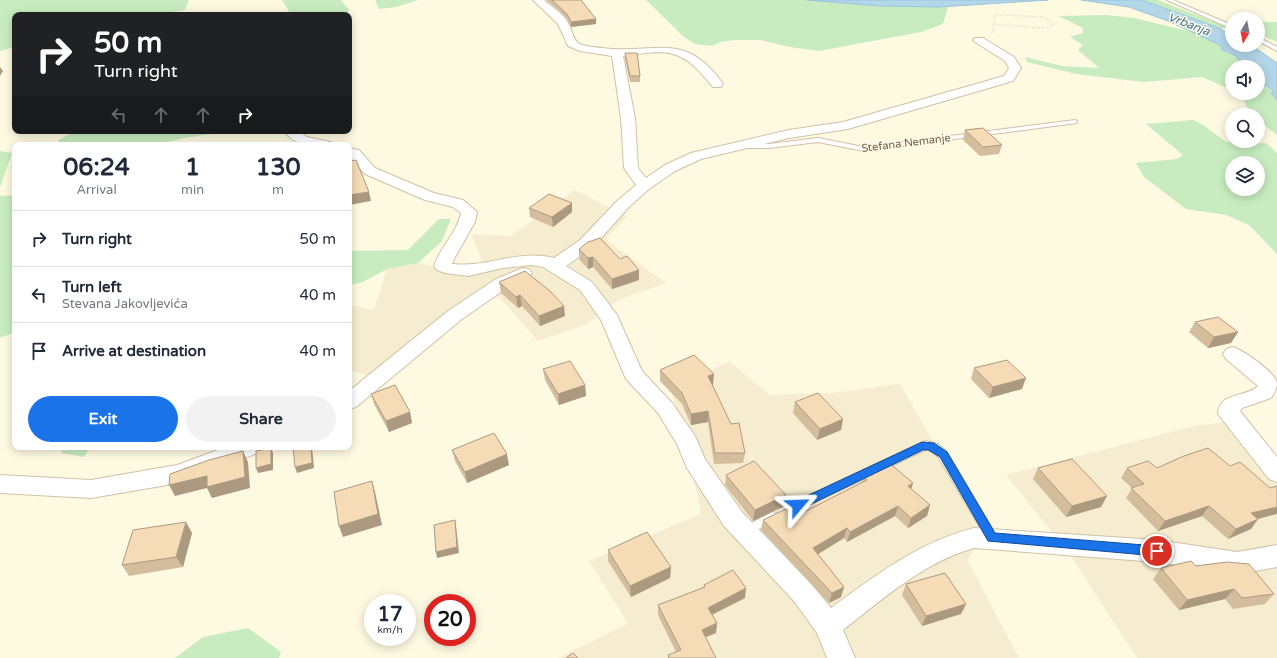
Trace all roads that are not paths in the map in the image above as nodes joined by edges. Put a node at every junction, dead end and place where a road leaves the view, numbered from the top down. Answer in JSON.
{"nodes":[{"id":1,"x":538,"y":0,"type":"edge"},
{"id":2,"x":1169,"y":0,"type":"edge"},
{"id":3,"x":1225,"y":24,"type":"edge"},
{"id":4,"x":979,"y":40,"type":"dead end"},
{"id":5,"x":1265,"y":43,"type":"edge"},
{"id":6,"x":1277,"y":49,"type":"edge"},
{"id":7,"x":617,"y":53,"type":"junction"},
{"id":8,"x":717,"y":84,"type":"dead end"},
{"id":9,"x":1075,"y":122,"type":"dead end"},
{"id":10,"x":292,"y":134,"type":"edge"},
{"id":11,"x":312,"y":142,"type":"edge"},
{"id":12,"x":738,"y":146,"type":"junction"},
{"id":13,"x":352,"y":153,"type":"edge"},
{"id":14,"x":644,"y":186,"type":"junction"},
{"id":15,"x":550,"y":265,"type":"junction"},
{"id":16,"x":1233,"y":354,"type":"dead end"},
{"id":17,"x":352,"y":400,"type":"edge"},
{"id":18,"x":242,"y":450,"type":"edge"},
{"id":19,"x":1277,"y":474,"type":"edge"},
{"id":20,"x":0,"y":484,"type":"edge"},
{"id":21,"x":744,"y":531,"type":"junction"},
{"id":22,"x":992,"y":538,"type":"junction"},
{"id":23,"x":1277,"y":556,"type":"edge"},
{"id":24,"x":828,"y":626,"type":"junction"},
{"id":25,"x":841,"y":658,"type":"edge"}],
"edges":[{"from":1,"to":7,"type":"street"},
{"from":2,"to":3,"type":"lane"},
{"from":4,"to":12,"type":"street","name":"Stefana Nemanje"},
{"from":5,"to":6,"type":"lane"},
{"from":7,"to":8,"type":"street"},
{"from":7,"to":14,"type":"street"},
{"from":9,"to":12,"type":"lane","name":"Stefana Nemanje"},
{"from":10,"to":11,"type":"street"},
{"from":12,"to":14,"type":"street","name":"Stefana Nemanje"},
{"from":13,"to":15,"type":"street"},
{"from":14,"to":15,"type":"street","name":"Stefana Nemanje"},
{"from":15,"to":17,"type":"street","name":"Stefana Nemanje"},
{"from":15,"to":21,"type":"street"},
{"from":16,"to":19,"type":"street"},
{"from":18,"to":20,"type":"street"},
{"from":21,"to":22,"type":"lane"},
{"from":21,"to":24,"type":"street"},
{"from":22,"to":23,"type":"street"},
{"from":22,"to":24,"type":"street"},
{"from":24,"to":25,"type":"street"}]}
